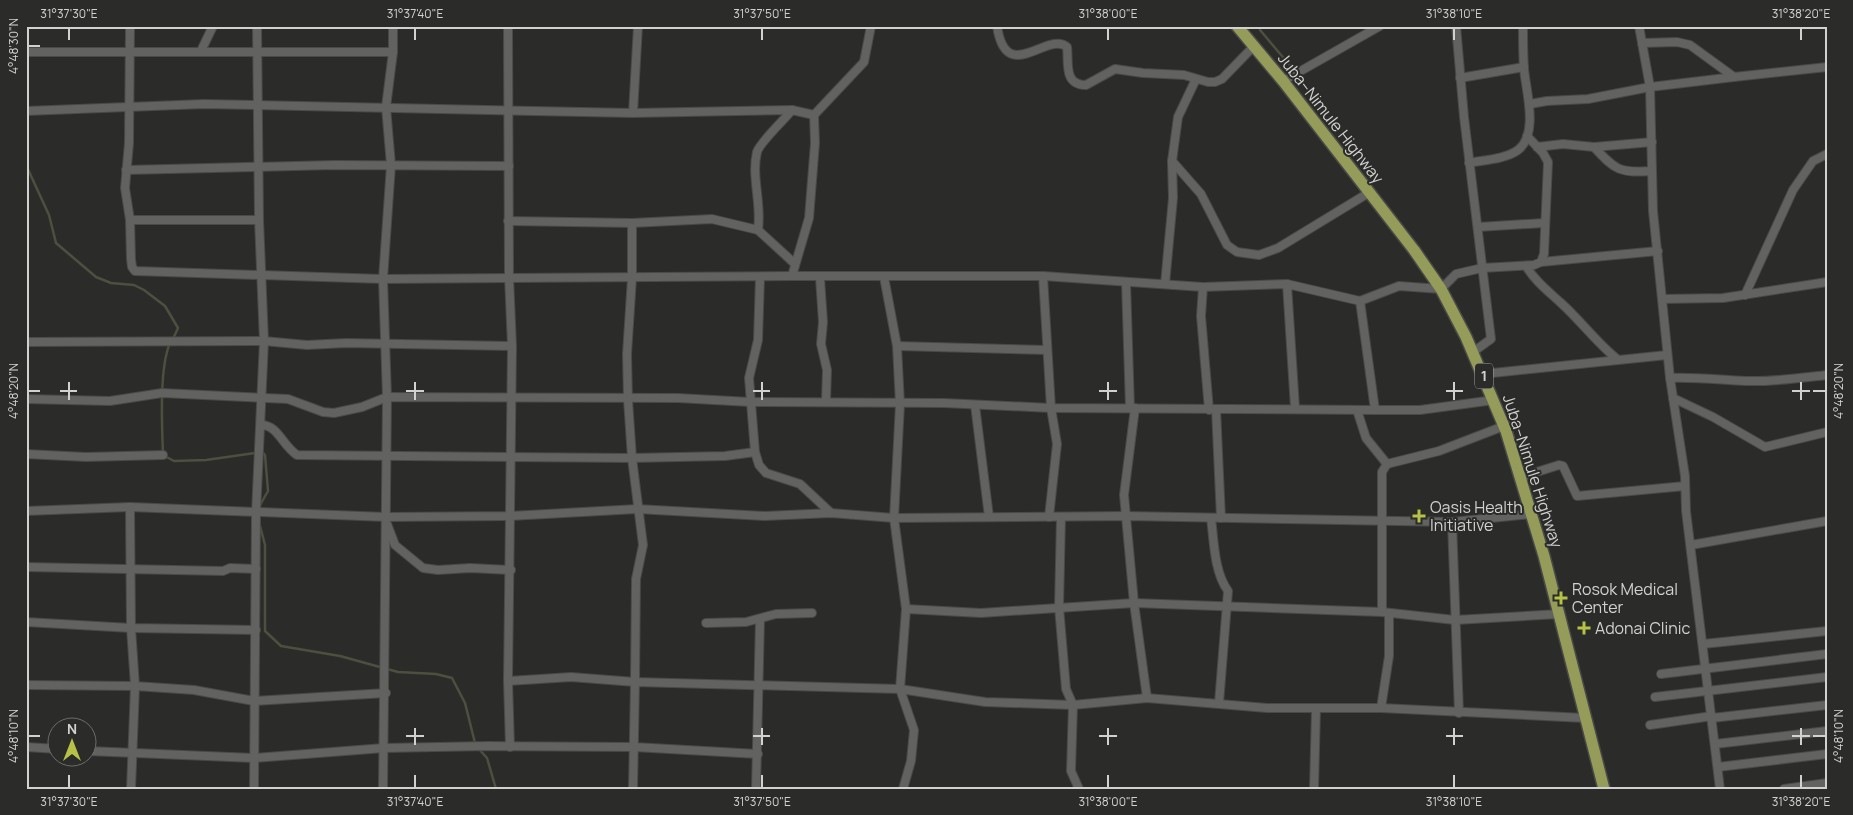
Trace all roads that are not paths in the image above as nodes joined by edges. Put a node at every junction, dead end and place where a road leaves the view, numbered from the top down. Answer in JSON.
{"nodes":[{"id":1,"x":130,"y":26,"type":"edge"},
{"id":2,"x":212,"y":26,"type":"edge"},
{"id":3,"x":257,"y":26,"type":"edge"},
{"id":4,"x":394,"y":26,"type":"edge"},
{"id":5,"x":508,"y":26,"type":"edge"},
{"id":6,"x":638,"y":26,"type":"edge"},
{"id":7,"x":871,"y":26,"type":"edge"},
{"id":8,"x":997,"y":26,"type":"edge"},
{"id":9,"x":1237,"y":26,"type":"edge"},
{"id":10,"x":1380,"y":26,"type":"edge"},
{"id":11,"x":1456,"y":26,"type":"edge"},
{"id":12,"x":1523,"y":26,"type":"edge"},
{"id":13,"x":1639,"y":26,"type":"edge"},
{"id":14,"x":1642,"y":43,"type":"junction"},
{"id":15,"x":1253,"y":46,"type":"junction"},
{"id":16,"x":200,"y":51,"type":"junction"},
{"id":17,"x":257,"y":51,"type":"junction"},
{"id":18,"x":26,"y":52,"type":"edge"},
{"id":19,"x":129,"y":52,"type":"junction"},
{"id":20,"x":393,"y":52,"type":"junction"},
{"id":21,"x":1524,"y":67,"type":"junction"},
{"id":22,"x":1827,"y":67,"type":"edge"},
{"id":23,"x":1460,"y":78,"type":"junction"},
{"id":24,"x":1734,"y":78,"type":"junction"},
{"id":25,"x":1196,"y":79,"type":"junction"},
{"id":26,"x":1283,"y":81,"type":"junction"},
{"id":27,"x":1650,"y":87,"type":"junction"},
{"id":28,"x":1530,"y":104,"type":"junction"},
{"id":29,"x":257,"y":105,"type":"junction"},
{"id":30,"x":129,"y":106,"type":"junction"},
{"id":31,"x":386,"y":107,"type":"junction"},
{"id":32,"x":792,"y":110,"type":"junction"},
{"id":33,"x":26,"y":111,"type":"edge"},
{"id":34,"x":509,"y":111,"type":"junction"},
{"id":35,"x":633,"y":113,"type":"junction"},
{"id":36,"x":814,"y":115,"type":"junction"},
{"id":37,"x":1527,"y":136,"type":"junction"},
{"id":38,"x":1652,"y":142,"type":"junction"},
{"id":39,"x":1537,"y":147,"type":"junction"},
{"id":40,"x":1594,"y":147,"type":"junction"},
{"id":41,"x":1827,"y":154,"type":"edge"},
{"id":42,"x":1172,"y":160,"type":"junction"},
{"id":43,"x":1469,"y":163,"type":"junction"},
{"id":44,"x":391,"y":165,"type":"junction"},
{"id":45,"x":258,"y":166,"type":"junction"},
{"id":46,"x":509,"y":166,"type":"junction"},
{"id":47,"x":126,"y":170,"type":"junction"},
{"id":48,"x":1652,"y":171,"type":"junction"},
{"id":49,"x":1370,"y":192,"type":"dead end"},
{"id":50,"x":130,"y":220,"type":"junction"},
{"id":51,"x":258,"y":220,"type":"junction"},
{"id":52,"x":508,"y":221,"type":"junction"},
{"id":53,"x":632,"y":223,"type":"junction"},
{"id":54,"x":1544,"y":223,"type":"junction"},
{"id":55,"x":1478,"y":227,"type":"junction"},
{"id":56,"x":758,"y":230,"type":"junction"},
{"id":57,"x":1658,"y":251,"type":"junction"},
{"id":58,"x":1541,"y":262,"type":"junction"},
{"id":59,"x":794,"y":263,"type":"junction"},
{"id":60,"x":1526,"y":266,"type":"junction"},
{"id":61,"x":1482,"y":268,"type":"junction"},
{"id":62,"x":260,"y":274,"type":"junction"},
{"id":63,"x":792,"y":276,"type":"junction"},
{"id":64,"x":1043,"y":276,"type":"junction"},
{"id":65,"x":509,"y":277,"type":"junction"},
{"id":66,"x":760,"y":277,"type":"junction"},
{"id":67,"x":884,"y":277,"type":"junction"},
{"id":68,"x":632,"y":278,"type":"junction"},
{"id":69,"x":820,"y":278,"type":"dead end"},
{"id":70,"x":383,"y":279,"type":"junction"},
{"id":71,"x":1126,"y":282,"type":"junction"},
{"id":72,"x":1827,"y":282,"type":"edge"},
{"id":73,"x":1165,"y":284,"type":"junction"},
{"id":74,"x":1287,"y":284,"type":"junction"},
{"id":75,"x":1203,"y":287,"type":"junction"},
{"id":76,"x":1441,"y":289,"type":"junction"},
{"id":77,"x":1745,"y":295,"type":"junction"},
{"id":78,"x":1662,"y":300,"type":"junction"},
{"id":79,"x":1360,"y":302,"type":"junction"},
{"id":80,"x":264,"y":341,"type":"junction"},
{"id":81,"x":26,"y":342,"type":"edge"},
{"id":82,"x":387,"y":344,"type":"junction"},
{"id":83,"x":512,"y":346,"type":"junction"},
{"id":84,"x":897,"y":346,"type":"junction"},
{"id":85,"x":1047,"y":350,"type":"junction"},
{"id":86,"x":1473,"y":352,"type":"junction"},
{"id":87,"x":1667,"y":355,"type":"junction"},
{"id":88,"x":1617,"y":359,"type":"junction"},
{"id":89,"x":1483,"y":374,"type":"junction"},
{"id":90,"x":1827,"y":375,"type":"edge"},
{"id":91,"x":1670,"y":378,"type":"junction"},
{"id":92,"x":387,"y":397,"type":"junction"},
{"id":93,"x":1673,"y":398,"type":"junction"},
{"id":94,"x":263,"y":399,"type":"junction"},
{"id":95,"x":510,"y":399,"type":"junction"},
{"id":96,"x":26,"y":400,"type":"edge"},
{"id":97,"x":628,"y":400,"type":"junction"},
{"id":98,"x":1494,"y":400,"type":"junction"},
{"id":99,"x":826,"y":401,"type":"junction"},
{"id":100,"x":750,"y":402,"type":"junction"},
{"id":101,"x":900,"y":404,"type":"junction"},
{"id":102,"x":975,"y":405,"type":"junction"},
{"id":103,"x":1051,"y":408,"type":"junction"},
{"id":104,"x":1132,"y":408,"type":"junction"},
{"id":105,"x":1295,"y":408,"type":"junction"},
{"id":106,"x":1212,"y":409,"type":"junction"},
{"id":107,"x":1357,"y":410,"type":"junction"},
{"id":108,"x":1375,"y":410,"type":"junction"},
{"id":109,"x":261,"y":425,"type":"junction"},
{"id":110,"x":1504,"y":426,"type":"junction"},
{"id":111,"x":1827,"y":432,"type":"edge"},
{"id":112,"x":755,"y":452,"type":"junction"},
{"id":113,"x":26,"y":454,"type":"edge"},
{"id":114,"x":163,"y":455,"type":"dead end"},
{"id":115,"x":386,"y":456,"type":"junction"},
{"id":116,"x":509,"y":456,"type":"junction"},
{"id":117,"x":632,"y":458,"type":"junction"},
{"id":118,"x":1387,"y":464,"type":"junction"},
{"id":119,"x":1521,"y":477,"type":"dead end"},
{"id":120,"x":1685,"y":486,"type":"junction"},
{"id":121,"x":130,"y":507,"type":"junction"},
{"id":122,"x":637,"y":510,"type":"junction"},
{"id":123,"x":26,"y":511,"type":"edge"},
{"id":124,"x":256,"y":513,"type":"junction"},
{"id":125,"x":831,"y":513,"type":"junction"},
{"id":126,"x":1531,"y":514,"type":"junction"},
{"id":127,"x":510,"y":516,"type":"junction"},
{"id":128,"x":1127,"y":516,"type":"junction"},
{"id":129,"x":989,"y":517,"type":"junction"},
{"id":130,"x":1049,"y":517,"type":"junction"},
{"id":131,"x":1061,"y":517,"type":"junction"},
{"id":132,"x":894,"y":518,"type":"junction"},
{"id":133,"x":1212,"y":518,"type":"junction"},
{"id":134,"x":1221,"y":518,"type":"junction"},
{"id":135,"x":386,"y":519,"type":"junction"},
{"id":136,"x":1382,"y":521,"type":"junction"},
{"id":137,"x":1827,"y":521,"type":"edge"},
{"id":138,"x":1452,"y":522,"type":"junction"},
{"id":139,"x":1691,"y":545,"type":"junction"},
{"id":140,"x":26,"y":567,"type":"edge"},
{"id":141,"x":256,"y":569,"type":"junction"},
{"id":142,"x":132,"y":570,"type":"junction"},
{"id":143,"x":510,"y":570,"type":"junction"},
{"id":144,"x":1134,"y":603,"type":"junction"},
{"id":145,"x":1228,"y":606,"type":"junction"},
{"id":146,"x":1059,"y":607,"type":"junction"},
{"id":147,"x":906,"y":609,"type":"junction"},
{"id":148,"x":812,"y":613,"type":"dead end"},
{"id":149,"x":1386,"y":613,"type":"junction"},
{"id":150,"x":1559,"y":614,"type":"junction"},
{"id":151,"x":760,"y":619,"type":"junction"},
{"id":152,"x":1455,"y":620,"type":"junction"},
{"id":153,"x":26,"y":622,"type":"edge"},
{"id":154,"x":706,"y":623,"type":"dead end"},
{"id":155,"x":132,"y":628,"type":"junction"},
{"id":156,"x":256,"y":630,"type":"junction"},
{"id":157,"x":1827,"y":631,"type":"edge"},
{"id":158,"x":1704,"y":644,"type":"junction"},
{"id":159,"x":1827,"y":654,"type":"edge"},
{"id":160,"x":1706,"y":668,"type":"junction"},
{"id":161,"x":1661,"y":674,"type":"dead end"},
{"id":162,"x":1827,"y":677,"type":"edge"},
{"id":163,"x":508,"y":681,"type":"junction"},
{"id":164,"x":635,"y":682,"type":"junction"},
{"id":165,"x":26,"y":685,"type":"edge"},
{"id":166,"x":136,"y":686,"type":"junction"},
{"id":167,"x":758,"y":687,"type":"junction"},
{"id":168,"x":900,"y":689,"type":"junction"},
{"id":169,"x":1709,"y":692,"type":"junction"},
{"id":170,"x":386,"y":693,"type":"junction"},
{"id":171,"x":1655,"y":697,"type":"dead end"},
{"id":172,"x":1147,"y":698,"type":"junction"},
{"id":173,"x":254,"y":701,"type":"junction"},
{"id":174,"x":1219,"y":703,"type":"junction"},
{"id":175,"x":1073,"y":705,"type":"junction"},
{"id":176,"x":1827,"y":705,"type":"edge"},
{"id":177,"x":1381,"y":708,"type":"junction"},
{"id":178,"x":1316,"y":709,"type":"junction"},
{"id":179,"x":1459,"y":713,"type":"junction"},
{"id":180,"x":1712,"y":717,"type":"junction"},
{"id":181,"x":1584,"y":718,"type":"junction"},
{"id":182,"x":1650,"y":725,"type":"dead end"},
{"id":183,"x":1827,"y":731,"type":"edge"},
{"id":184,"x":1715,"y":744,"type":"junction"},
{"id":185,"x":26,"y":747,"type":"edge"},
{"id":186,"x":510,"y":747,"type":"junction"},
{"id":187,"x":634,"y":747,"type":"junction"},
{"id":188,"x":48,"y":748,"type":"edge"},
{"id":189,"x":384,"y":748,"type":"junction"},
{"id":190,"x":98,"y":752,"type":"edge"},
{"id":191,"x":133,"y":754,"type":"junction"},
{"id":192,"x":758,"y":754,"type":"junction"},
{"id":193,"x":1827,"y":754,"type":"edge"},
{"id":194,"x":254,"y":758,"type":"junction"},
{"id":195,"x":1718,"y":767,"type":"junction"},
{"id":196,"x":1827,"y":783,"type":"edge"},
{"id":197,"x":131,"y":789,"type":"edge"},
{"id":198,"x":254,"y":789,"type":"edge"},
{"id":199,"x":383,"y":789,"type":"edge"},
{"id":200,"x":633,"y":789,"type":"edge"},
{"id":201,"x":756,"y":789,"type":"edge"},
{"id":202,"x":903,"y":789,"type":"edge"},
{"id":203,"x":1079,"y":789,"type":"edge"},
{"id":204,"x":1314,"y":789,"type":"edge"},
{"id":205,"x":1604,"y":789,"type":"edge"},
{"id":206,"x":1720,"y":789,"type":"edge"},
{"id":207,"x":1784,"y":789,"type":"edge"}],
"edges":[{"from":1,"to":19,"type":"street"},
{"from":2,"to":16,"type":"street"},
{"from":3,"to":17,"type":"street"},
{"from":4,"to":20,"type":"street"},
{"from":5,"to":34,"type":"street"},
{"from":6,"to":35,"type":"street"},
{"from":7,"to":36,"type":"street"},
{"from":8,"to":25,"type":"street"},
{"from":9,"to":15,"type":"main road","name":"Juba–Nimule Highway","number":"1"},
{"from":10,"to":26,"type":"street"},
{"from":11,"to":23,"type":"street"},
{"from":12,"to":21,"type":"street"},
{"from":13,"to":14,"type":"street"},
{"from":14,"to":24,"type":"street"},
{"from":14,"to":27,"type":"street"},
{"from":15,"to":25,"type":"street"},
{"from":15,"to":26,"type":"main road","name":"Juba–Nimule Highway","number":"1"},
{"from":16,"to":17,"type":"street"},
{"from":16,"to":19,"type":"street"},
{"from":17,"to":20,"type":"street"},
{"from":17,"to":29,"type":"street"},
{"from":18,"to":19,"type":"street"},
{"from":19,"to":30,"type":"street"},
{"from":20,"to":31,"type":"street"},
{"from":21,"to":23,"type":"street"},
{"from":21,"to":28,"type":"street"},
{"from":22,"to":24,"type":"street"},
{"from":23,"to":43,"type":"street"},
{"from":24,"to":27,"type":"street"},
{"from":25,"to":42,"type":"street"},
{"from":26,"to":76,"type":"main road","name":"Juba–Nimule Highway","number":"1"},
{"from":27,"to":28,"type":"street"},
{"from":27,"to":38,"type":"street"},
{"from":28,"to":37,"type":"street"},
{"from":29,"to":30,"type":"street"},
{"from":29,"to":31,"type":"street"},
{"from":29,"to":45,"type":"street"},
{"from":30,"to":33,"type":"street"},
{"from":30,"to":47,"type":"street"},
{"from":31,"to":34,"type":"street"},
{"from":31,"to":44,"type":"street"},
{"from":32,"to":35,"type":"street"},
{"from":32,"to":36,"type":"street"},
{"from":32,"to":56,"type":"street"},
{"from":34,"to":35,"type":"street"},
{"from":34,"to":46,"type":"street"},
{"from":36,"to":59,"type":"street"},
{"from":37,"to":39,"type":"street"},
{"from":37,"to":43,"type":"street"},
{"from":38,"to":40,"type":"street"},
{"from":38,"to":48,"type":"street"},
{"from":39,"to":40,"type":"street"},
{"from":39,"to":54,"type":"street"},
{"from":40,"to":48,"type":"street"},
{"from":41,"to":77,"type":"street"},
{"from":42,"to":49,"type":"street"},
{"from":42,"to":73,"type":"street"},
{"from":43,"to":55,"type":"street"},
{"from":44,"to":45,"type":"street"},
{"from":44,"to":46,"type":"street"},
{"from":44,"to":70,"type":"street"},
{"from":45,"to":47,"type":"street"},
{"from":45,"to":51,"type":"street"},
{"from":46,"to":52,"type":"street"},
{"from":47,"to":50,"type":"street"},
{"from":48,"to":57,"type":"street"},
{"from":50,"to":51,"type":"street"},
{"from":50,"to":62,"type":"street"},
{"from":51,"to":62,"type":"street"},
{"from":52,"to":53,"type":"street"},
{"from":52,"to":65,"type":"street"},
{"from":53,"to":56,"type":"street"},
{"from":53,"to":68,"type":"street"},
{"from":54,"to":55,"type":"street"},
{"from":54,"to":58,"type":"street"},
{"from":55,"to":61,"type":"street"},
{"from":56,"to":59,"type":"street"},
{"from":57,"to":58,"type":"street"},
{"from":57,"to":78,"type":"street"},
{"from":58,"to":60,"type":"street"},
{"from":59,"to":63,"type":"street"},
{"from":60,"to":61,"type":"street"},
{"from":60,"to":88,"type":"street"},
{"from":61,"to":76,"type":"street"},
{"from":61,"to":86,"type":"street"},
{"from":62,"to":70,"type":"street"},
{"from":62,"to":80,"type":"street"},
{"from":63,"to":66,"type":"street"},
{"from":63,"to":67,"type":"street"},
{"from":64,"to":67,"type":"street"},
{"from":64,"to":71,"type":"street"},
{"from":64,"to":85,"type":"street"},
{"from":65,"to":68,"type":"street"},
{"from":65,"to":70,"type":"street"},
{"from":65,"to":83,"type":"street"},
{"from":66,"to":68,"type":"street"},
{"from":66,"to":100,"type":"street"},
{"from":67,"to":84,"type":"street"},
{"from":68,"to":97,"type":"street"},
{"from":69,"to":99,"type":"street"},
{"from":70,"to":82,"type":"street"},
{"from":71,"to":73,"type":"street"},
{"from":71,"to":104,"type":"street"},
{"from":72,"to":77,"type":"street"},
{"from":73,"to":75,"type":"street"},
{"from":74,"to":75,"type":"street"},
{"from":74,"to":79,"type":"street"},
{"from":74,"to":105,"type":"street"},
{"from":75,"to":106,"type":"street"},
{"from":76,"to":79,"type":"street"},
{"from":76,"to":86,"type":"main road","name":"Juba–Nimule Highway","number":"1"},
{"from":77,"to":78,"type":"street"},
{"from":78,"to":87,"type":"street"},
{"from":79,"to":108,"type":"street"},
{"from":80,"to":81,"type":"street"},
{"from":80,"to":82,"type":"street"},
{"from":80,"to":94,"type":"street"},
{"from":82,"to":83,"type":"street"},
{"from":82,"to":92,"type":"street"},
{"from":83,"to":95,"type":"street"},
{"from":84,"to":85,"type":"street"},
{"from":84,"to":101,"type":"street"},
{"from":85,"to":103,"type":"street"},
{"from":86,"to":89,"type":"main road","name":"Juba–Nimule Highway","number":"1"},
{"from":87,"to":88,"type":"street"},
{"from":87,"to":91,"type":"street"},
{"from":88,"to":89,"type":"street"},
{"from":89,"to":98,"type":"main road","name":"Juba–Nimule Highway","number":"1"},
{"from":90,"to":91,"type":"street"},
{"from":91,"to":93,"type":"street"},
{"from":92,"to":94,"type":"street"},
{"from":92,"to":95,"type":"street"},
{"from":92,"to":115,"type":"street"},
{"from":93,"to":111,"type":"street"},
{"from":93,"to":120,"type":"street"},
{"from":94,"to":96,"type":"street"},
{"from":94,"to":109,"type":"street"},
{"from":95,"to":97,"type":"street"},
{"from":95,"to":116,"type":"street"},
{"from":97,"to":100,"type":"street"},
{"from":97,"to":117,"type":"street"},
{"from":98,"to":108,"type":"street"},
{"from":98,"to":110,"type":"main road","name":"Juba–Nimule Highway","number":"1"},
{"from":99,"to":100,"type":"street"},
{"from":99,"to":101,"type":"street"},
{"from":100,"to":112,"type":"street"},
{"from":101,"to":102,"type":"street"},
{"from":101,"to":132,"type":"street"},
{"from":102,"to":103,"type":"street"},
{"from":102,"to":129,"type":"street"},
{"from":103,"to":104,"type":"street"},
{"from":103,"to":130,"type":"street"},
{"from":104,"to":106,"type":"street"},
{"from":104,"to":128,"type":"street"},
{"from":105,"to":106,"type":"street"},
{"from":105,"to":107,"type":"street"},
{"from":106,"to":134,"type":"street"},
{"from":107,"to":108,"type":"street"},
{"from":107,"to":118,"type":"street"},
{"from":109,"to":115,"type":"street"},
{"from":109,"to":124,"type":"street"},
{"from":110,"to":118,"type":"street"},
{"from":110,"to":126,"type":"main road","name":"Juba–Nimule Highway","number":"1"},
{"from":112,"to":117,"type":"street"},
{"from":112,"to":125,"type":"street"},
{"from":113,"to":114,"type":"street"},
{"from":115,"to":116,"type":"street"},
{"from":115,"to":135,"type":"street"},
{"from":116,"to":117,"type":"street"},
{"from":116,"to":127,"type":"street"},
{"from":117,"to":122,"type":"street"},
{"from":118,"to":136,"type":"street"},
{"from":119,"to":120,"type":"street"},
{"from":120,"to":139,"type":"street"},
{"from":121,"to":123,"type":"street"},
{"from":121,"to":124,"type":"street"},
{"from":121,"to":142,"type":"street"},
{"from":122,"to":125,"type":"street"},
{"from":122,"to":127,"type":"street"},
{"from":122,"to":164,"type":"street"},
{"from":124,"to":135,"type":"street"},
{"from":124,"to":141,"type":"street"},
{"from":125,"to":132,"type":"street"},
{"from":126,"to":138,"type":"street"},
{"from":126,"to":150,"type":"main road","name":"Juba–Nimule Highway","number":"1"},
{"from":127,"to":135,"type":"street"},
{"from":127,"to":143,"type":"street"},
{"from":128,"to":131,"type":"street"},
{"from":128,"to":133,"type":"street"},
{"from":128,"to":144,"type":"street"},
{"from":129,"to":130,"type":"street"},
{"from":129,"to":132,"type":"street"},
{"from":130,"to":131,"type":"street"},
{"from":131,"to":146,"type":"street"},
{"from":132,"to":147,"type":"street"},
{"from":133,"to":134,"type":"street"},
{"from":133,"to":145,"type":"street"},
{"from":134,"to":136,"type":"street"},
{"from":135,"to":143,"type":"street"},
{"from":135,"to":170,"type":"street"},
{"from":136,"to":138,"type":"street"},
{"from":136,"to":149,"type":"street"},
{"from":137,"to":139,"type":"street"},
{"from":138,"to":152,"type":"street"},
{"from":139,"to":158,"type":"street"},
{"from":140,"to":142,"type":"street"},
{"from":141,"to":142,"type":"street"},
{"from":141,"to":156,"type":"street"},
{"from":142,"to":155,"type":"street"},
{"from":143,"to":163,"type":"street"},
{"from":144,"to":145,"type":"street"},
{"from":144,"to":146,"type":"street"},
{"from":144,"to":172,"type":"street"},
{"from":145,"to":149,"type":"street"},
{"from":145,"to":174,"type":"street"},
{"from":146,"to":147,"type":"street"},
{"from":146,"to":175,"type":"street"},
{"from":147,"to":168,"type":"street"},
{"from":148,"to":151,"type":"street"},
{"from":149,"to":152,"type":"street"},
{"from":149,"to":177,"type":"street"},
{"from":150,"to":152,"type":"street"},
{"from":150,"to":181,"type":"main road","name":"Juba–Nimule Highway","number":"1"},
{"from":151,"to":154,"type":"street"},
{"from":151,"to":167,"type":"street"},
{"from":152,"to":179,"type":"street"},
{"from":153,"to":155,"type":"street"},
{"from":155,"to":156,"type":"street"},
{"from":155,"to":166,"type":"street"},
{"from":156,"to":173,"type":"street"},
{"from":157,"to":158,"type":"street"},
{"from":158,"to":160,"type":"street"},
{"from":159,"to":160,"type":"street"},
{"from":160,"to":161,"type":"street"},
{"from":160,"to":169,"type":"street"},
{"from":162,"to":169,"type":"street"},
{"from":163,"to":164,"type":"street"},
{"from":163,"to":186,"type":"street"},
{"from":164,"to":167,"type":"street"},
{"from":164,"to":187,"type":"street"},
{"from":165,"to":166,"type":"street"},
{"from":166,"to":173,"type":"street"},
{"from":166,"to":191,"type":"street"},
{"from":167,"to":168,"type":"street"},
{"from":167,"to":192,"type":"street"},
{"from":168,"to":175,"type":"street"},
{"from":168,"to":202,"type":"street"},
{"from":169,"to":171,"type":"street"},
{"from":169,"to":180,"type":"street"},
{"from":170,"to":173,"type":"street"},
{"from":170,"to":189,"type":"street"},
{"from":172,"to":174,"type":"street"},
{"from":172,"to":175,"type":"street"},
{"from":173,"to":194,"type":"street"},
{"from":174,"to":178,"type":"street"},
{"from":175,"to":203,"type":"street"},
{"from":176,"to":180,"type":"street"},
{"from":177,"to":178,"type":"street"},
{"from":177,"to":179,"type":"street"},
{"from":178,"to":204,"type":"street"},
{"from":179,"to":181,"type":"street"},
{"from":180,"to":182,"type":"street"},
{"from":180,"to":184,"type":"street"},
{"from":181,"to":205,"type":"main road","name":"Juba–Nimule Highway","number":"1"},
{"from":183,"to":184,"type":"street"},
{"from":184,"to":195,"type":"street"},
{"from":185,"to":188,"type":"street"},
{"from":186,"to":187,"type":"street"},
{"from":186,"to":189,"type":"street"},
{"from":187,"to":192,"type":"street"},
{"from":187,"to":200,"type":"street"},
{"from":189,"to":194,"type":"street"},
{"from":189,"to":199,"type":"street"},
{"from":190,"to":191,"type":"street"},
{"from":191,"to":194,"type":"street"},
{"from":191,"to":197,"type":"street"},
{"from":192,"to":201,"type":"street"},
{"from":193,"to":195,"type":"street"},
{"from":194,"to":198,"type":"street"},
{"from":195,"to":206,"type":"street"},
{"from":196,"to":207,"type":"street"}]}
